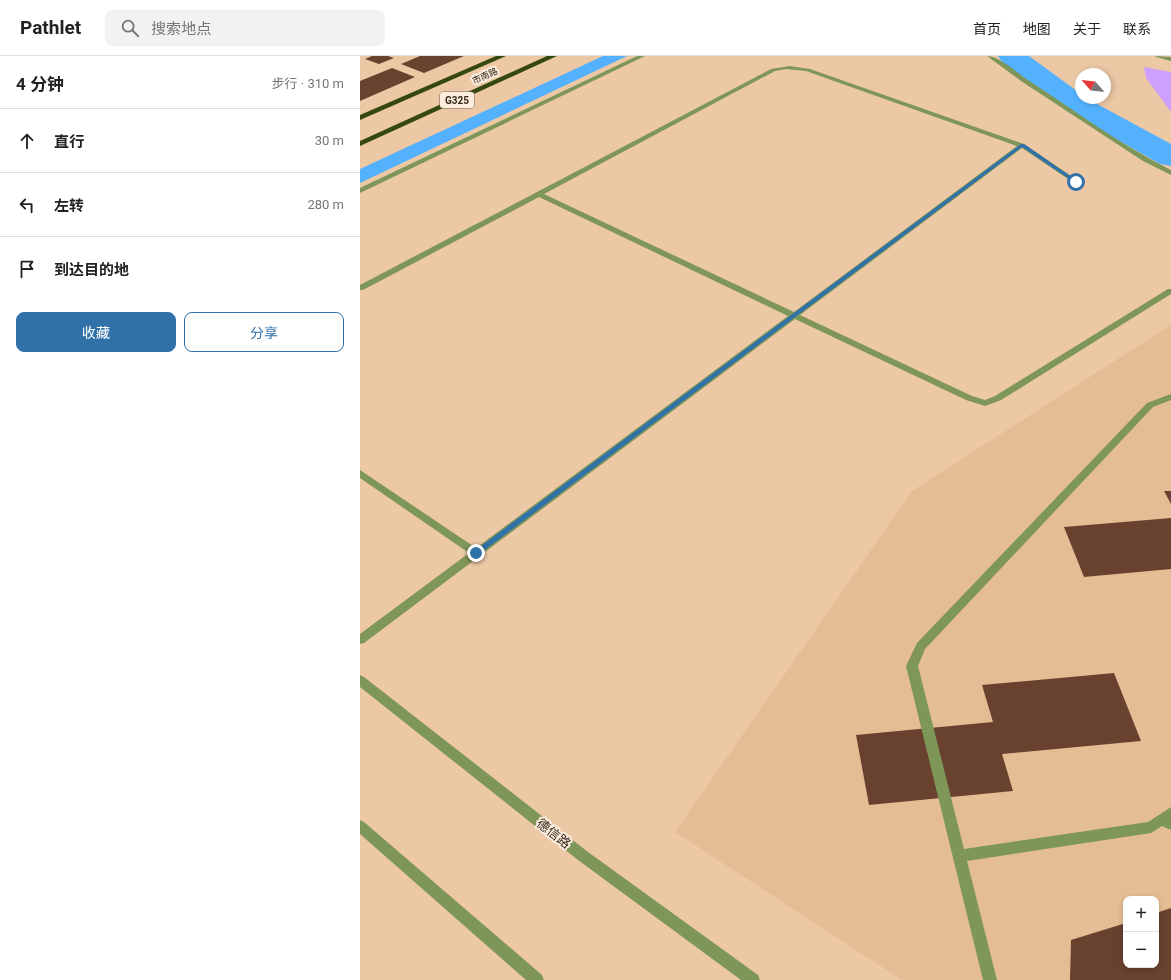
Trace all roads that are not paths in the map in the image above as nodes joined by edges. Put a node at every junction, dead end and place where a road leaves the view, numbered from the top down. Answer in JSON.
{"nodes":[{"id":1,"x":502,"y":56,"type":"edge"},
{"id":2,"x":553,"y":56,"type":"edge"},
{"id":3,"x":642,"y":56,"type":"edge"},
{"id":4,"x":990,"y":56,"type":"edge"},
{"id":5,"x":1158,"y":56,"type":"edge"},
{"id":6,"x":1171,"y":59,"type":"edge"},
{"id":7,"x":360,"y":118,"type":"edge"},
{"id":8,"x":360,"y":144,"type":"edge"},
{"id":9,"x":1022,"y":145,"type":"junction"},
{"id":10,"x":1171,"y":173,"type":"edge"},
{"id":11,"x":1076,"y":182,"type":"dead end"},
{"id":12,"x":360,"y":191,"type":"edge"},
{"id":13,"x":539,"y":194,"type":"junction"},
{"id":14,"x":360,"y":288,"type":"edge"},
{"id":15,"x":1171,"y":291,"type":"edge"},
{"id":16,"x":795,"y":315,"type":"junction"},
{"id":17,"x":1171,"y":397,"type":"edge"},
{"id":18,"x":360,"y":473,"type":"edge"},
{"id":19,"x":476,"y":553,"type":"junction"},
{"id":20,"x":360,"y":640,"type":"edge"},
{"id":21,"x":360,"y":680,"type":"edge"},
{"id":22,"x":1168,"y":819,"type":"edge"},
{"id":23,"x":360,"y":826,"type":"edge"},
{"id":24,"x":959,"y":856,"type":"junction"},
{"id":25,"x":537,"y":980,"type":"edge"},
{"id":26,"x":753,"y":980,"type":"edge"},
{"id":27,"x":990,"y":980,"type":"edge"}],
"edges":[{"from":1,"to":7,"type":"highway","name":"市南路","number":"G325"},
{"from":2,"to":8,"type":"highway","name":"市南路","number":"G325"},
{"from":3,"to":12,"type":"street"},
{"from":4,"to":10,"type":"street"},
{"from":5,"to":6,"type":"street"},
{"from":9,"to":11,"type":"street"},
{"from":9,"to":13,"type":"street"},
{"from":9,"to":16,"type":"street"},
{"from":13,"to":14,"type":"street"},
{"from":13,"to":16,"type":"street"},
{"from":15,"to":16,"type":"street"},
{"from":16,"to":19,"type":"street"},
{"from":17,"to":24,"type":"street"},
{"from":18,"to":19,"type":"street"},
{"from":19,"to":20,"type":"street"},
{"from":21,"to":26,"type":"street","name":"德信路"},
{"from":22,"to":24,"type":"street"},
{"from":23,"to":25,"type":"street"},
{"from":24,"to":27,"type":"street"}]}
